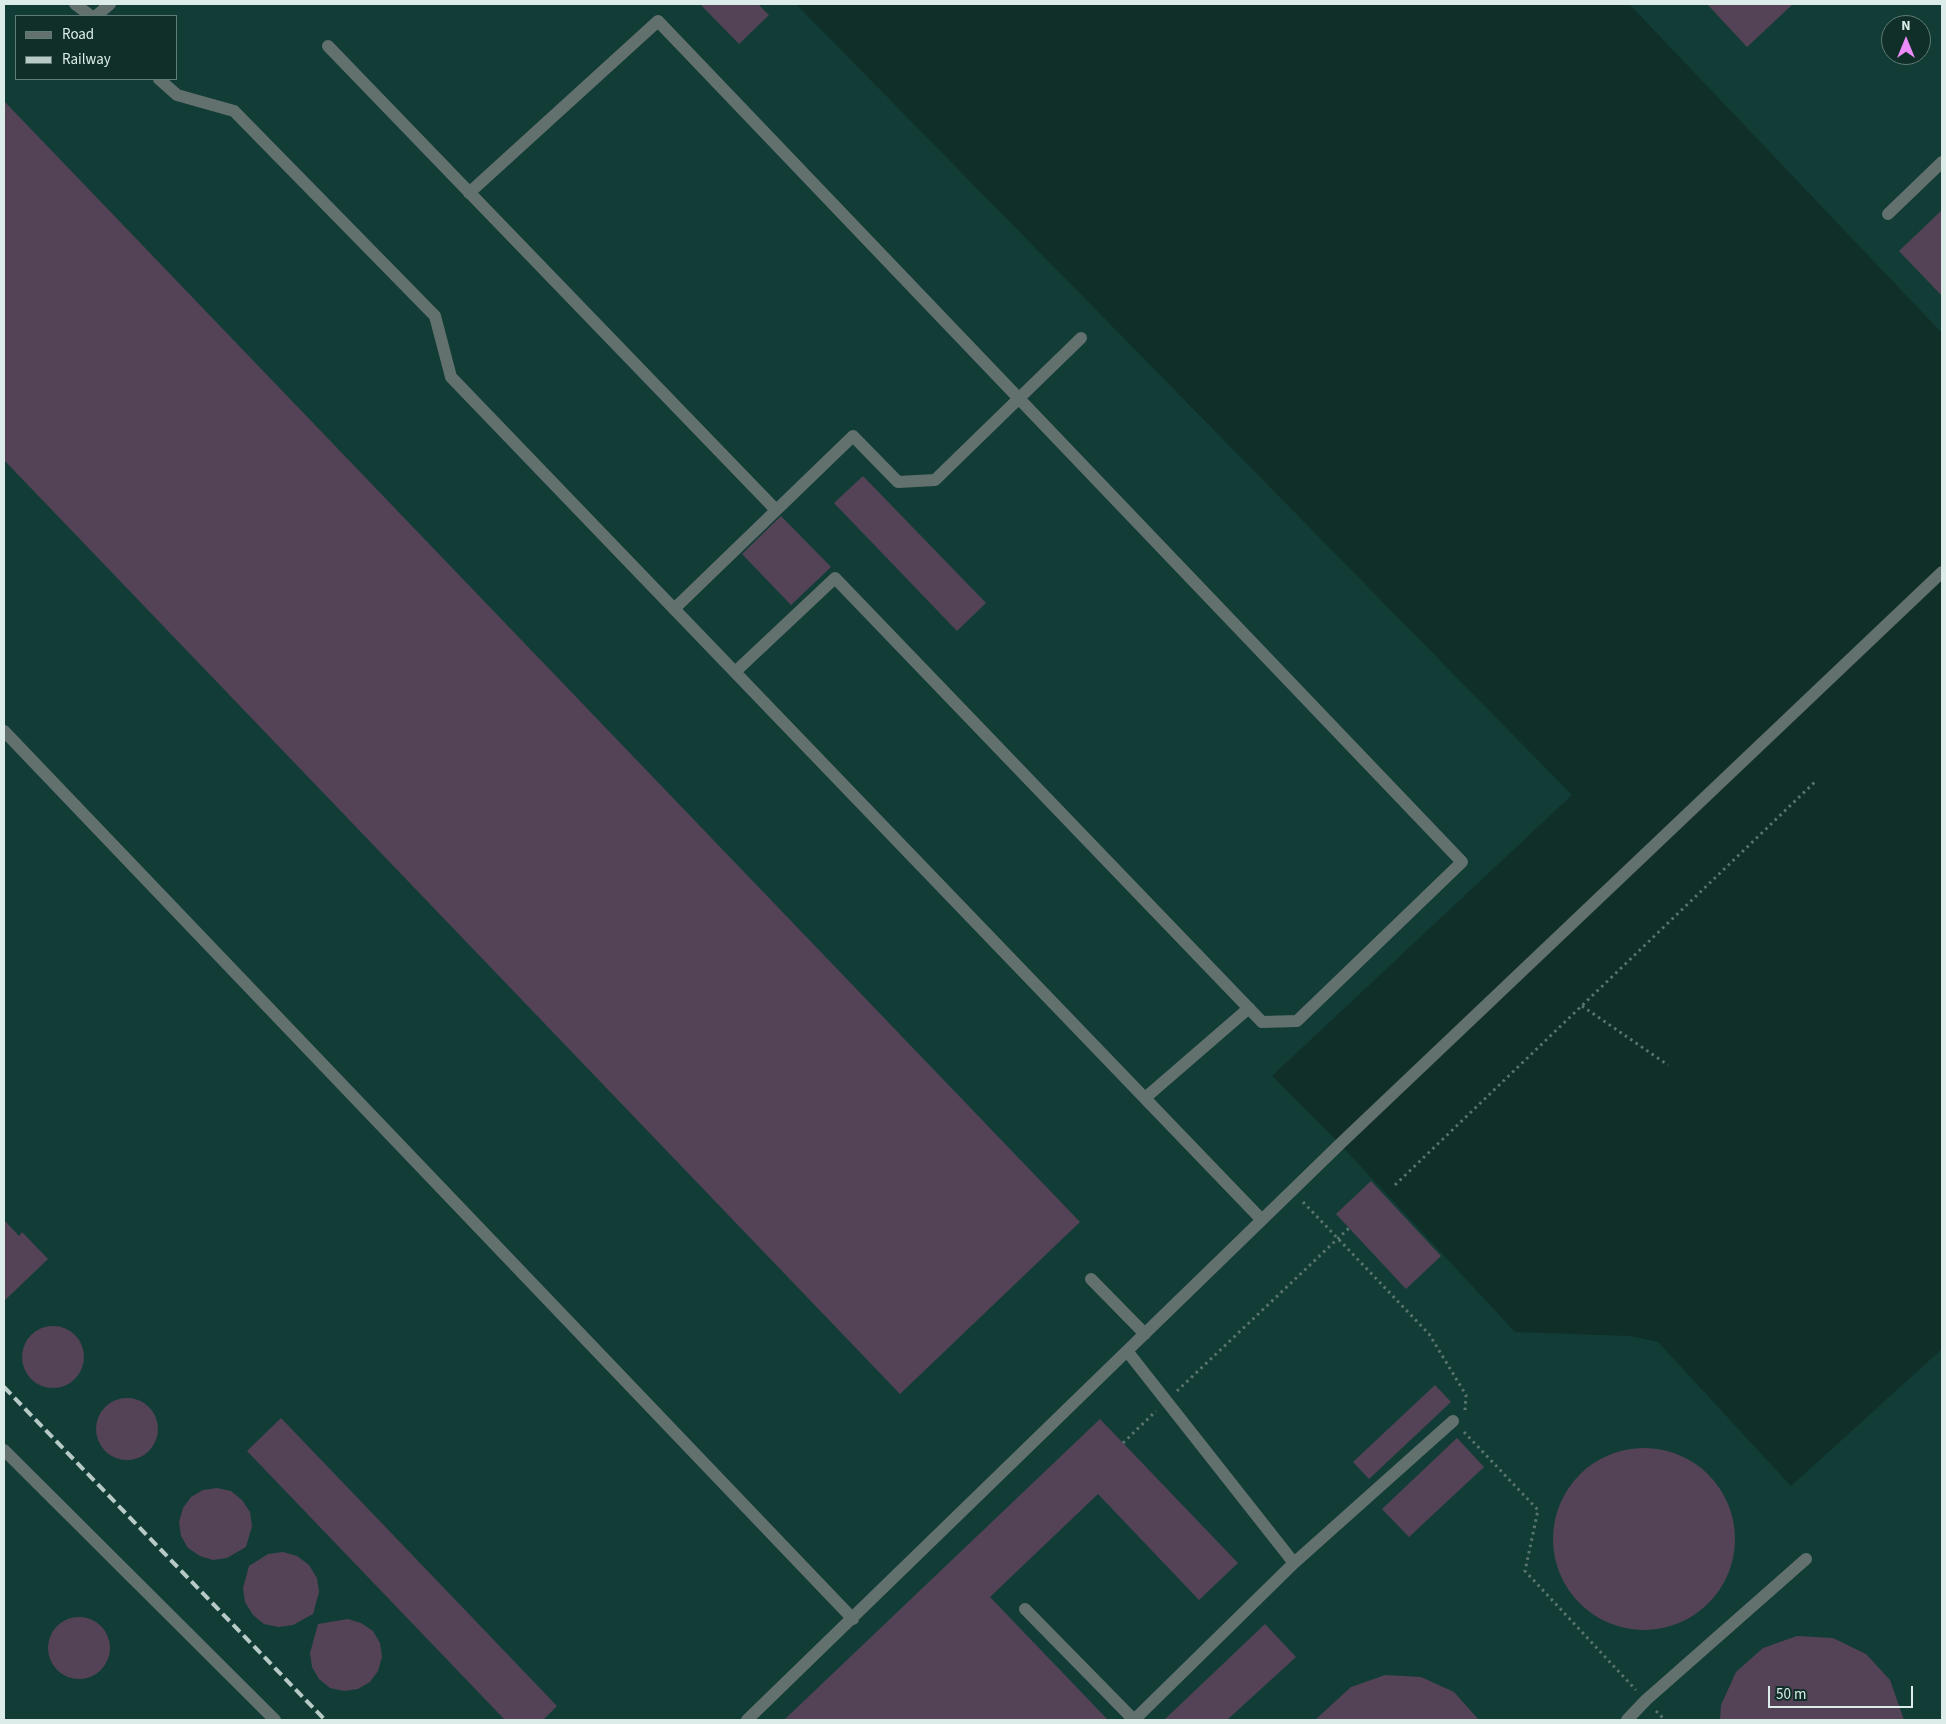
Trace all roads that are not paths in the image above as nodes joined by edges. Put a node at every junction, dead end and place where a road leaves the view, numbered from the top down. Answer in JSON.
{"nodes":[{"id":1,"x":76,"y":4,"type":"edge"},
{"id":2,"x":110,"y":4,"type":"edge"},
{"id":3,"x":90,"y":15,"type":"edge"},
{"id":4,"x":97,"y":15,"type":"edge"},
{"id":5,"x":328,"y":46,"type":"dead end"},
{"id":6,"x":160,"y":80,"type":"edge"},
{"id":7,"x":1942,"y":162,"type":"edge"},
{"id":8,"x":469,"y":193,"type":"junction"},
{"id":9,"x":1888,"y":214,"type":"dead end"},
{"id":10,"x":1081,"y":338,"type":"dead end"},
{"id":11,"x":1018,"y":398,"type":"junction"},
{"id":12,"x":776,"y":510,"type":"junction"},
{"id":13,"x":1942,"y":572,"type":"edge"},
{"id":14,"x":674,"y":609,"type":"junction"},
{"id":15,"x":735,"y":672,"type":"junction"},
{"id":16,"x":4,"y":731,"type":"edge"},
{"id":17,"x":1250,"y":1008,"type":"junction"},
{"id":18,"x":1145,"y":1098,"type":"junction"},
{"id":19,"x":1262,"y":1220,"type":"junction"},
{"id":20,"x":1091,"y":1279,"type":"dead end"},
{"id":21,"x":1145,"y":1334,"type":"junction"},
{"id":22,"x":1127,"y":1351,"type":"junction"},
{"id":23,"x":1453,"y":1421,"type":"road end"},
{"id":24,"x":4,"y":1450,"type":"edge"},
{"id":25,"x":1806,"y":1559,"type":"dead end"},
{"id":26,"x":1294,"y":1563,"type":"junction"},
{"id":27,"x":1025,"y":1609,"type":"dead end"},
{"id":28,"x":852,"y":1619,"type":"junction"},
{"id":29,"x":275,"y":1720,"type":"edge"},
{"id":30,"x":747,"y":1720,"type":"edge"},
{"id":31,"x":1134,"y":1720,"type":"edge"},
{"id":32,"x":1627,"y":1720,"type":"edge"}],
"edges":[{"from":1,"to":3,"type":"street"},
{"from":2,"to":4,"type":"street"},
{"from":5,"to":8,"type":"street"},
{"from":6,"to":14,"type":"street"},
{"from":7,"to":9,"type":"street"},
{"from":8,"to":11,"type":"street"},
{"from":8,"to":12,"type":"street"},
{"from":10,"to":11,"type":"street"},
{"from":11,"to":12,"type":"street"},
{"from":11,"to":17,"type":"street"},
{"from":12,"to":14,"type":"street"},
{"from":13,"to":19,"type":"street"},
{"from":14,"to":15,"type":"street"},
{"from":15,"to":17,"type":"street"},
{"from":15,"to":18,"type":"street"},
{"from":16,"to":28,"type":"street"},
{"from":17,"to":18,"type":"street"},
{"from":18,"to":19,"type":"street"},
{"from":19,"to":21,"type":"street"},
{"from":20,"to":21,"type":"street"},
{"from":21,"to":22,"type":"street"},
{"from":22,"to":26,"type":"street"},
{"from":22,"to":28,"type":"street"},
{"from":23,"to":26,"type":"street"},
{"from":24,"to":29,"type":"street"},
{"from":25,"to":32,"type":"street"},
{"from":26,"to":31,"type":"street"},
{"from":27,"to":31,"type":"street"},
{"from":28,"to":30,"type":"street"}]}
